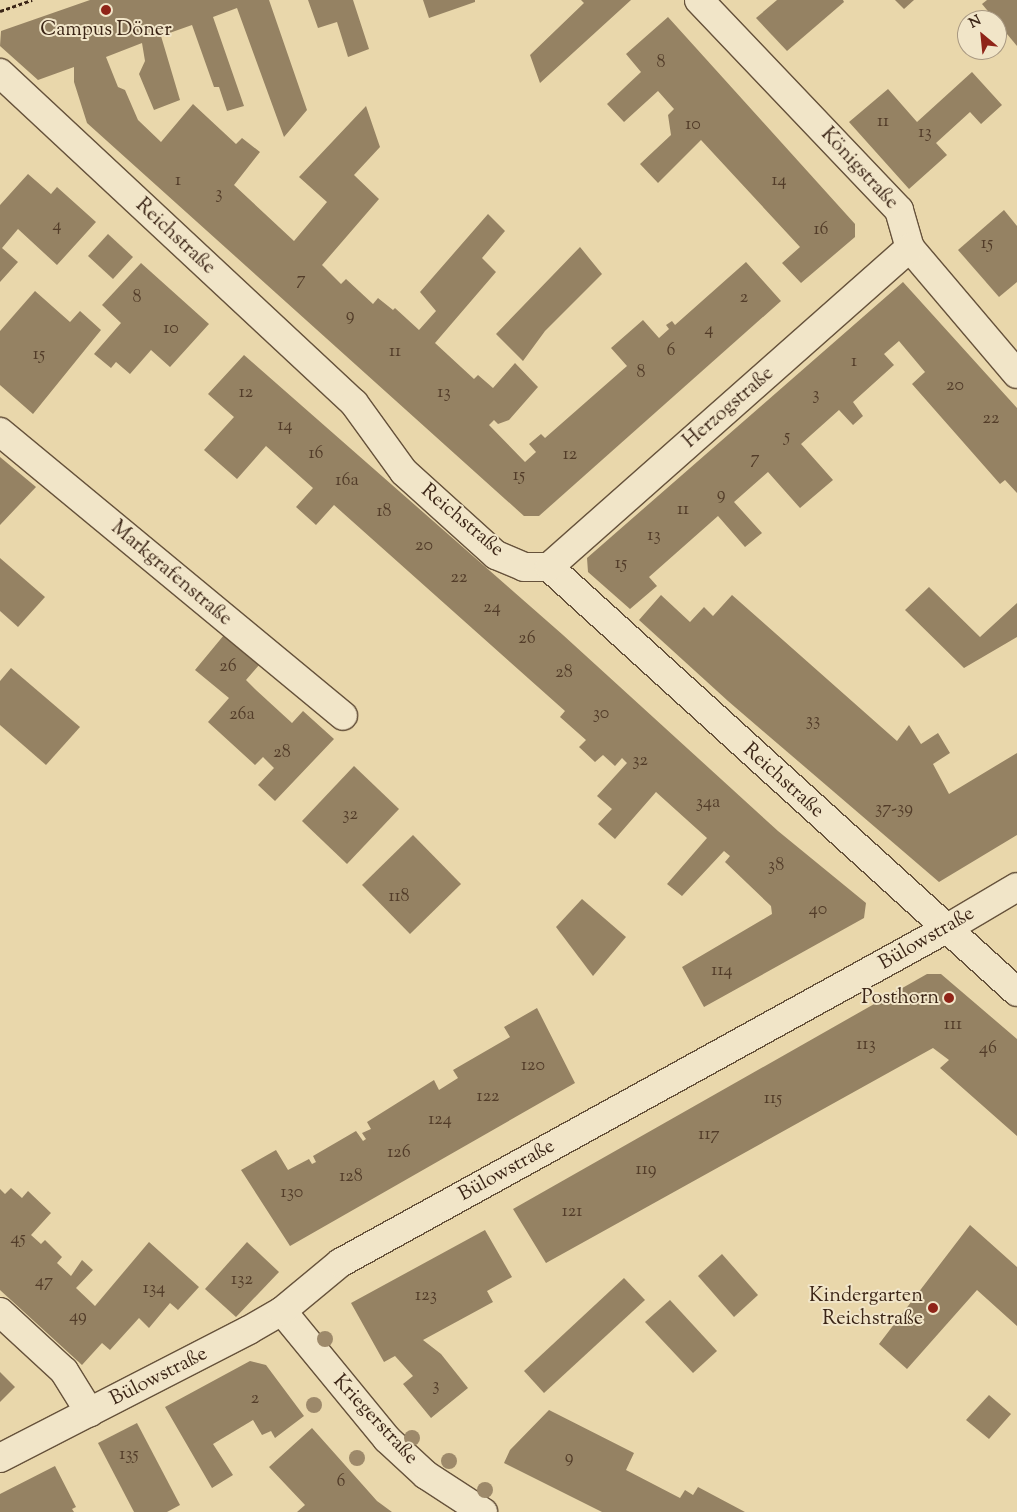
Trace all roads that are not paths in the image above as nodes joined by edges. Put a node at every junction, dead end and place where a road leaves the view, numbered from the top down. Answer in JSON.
{"nodes":[{"id":1,"x":699,"y":0,"type":"edge"},
{"id":2,"x":0,"y":73,"type":"edge"},
{"id":3,"x":910,"y":248,"type":"junction"},
{"id":4,"x":1017,"y":374,"type":"edge"},
{"id":5,"x":0,"y":432,"type":"edge"},
{"id":6,"x":549,"y":568,"type":"junction"},
{"id":7,"x":343,"y":716,"type":"dead end"},
{"id":8,"x":1017,"y":887,"type":"edge"},
{"id":9,"x":946,"y":929,"type":"junction"},
{"id":10,"x":1017,"y":992,"type":"edge"},
{"id":11,"x":282,"y":1311,"type":"junction"},
{"id":12,"x":0,"y":1312,"type":"edge"},
{"id":13,"x":90,"y":1413,"type":"junction"},
{"id":14,"x":0,"y":1458,"type":"edge"},
{"id":15,"x":483,"y":1512,"type":"edge"}],
"edges":[{"from":1,"to":3,"type":"street","name":"Königstraße"},
{"from":2,"to":6,"type":"street","name":"Reichstraße"},
{"from":3,"to":4,"type":"street","name":"Königstraße"},
{"from":3,"to":6,"type":"street","name":"Herzogstraße"},
{"from":5,"to":7,"type":"street","name":"Markgrafenstraße"},
{"from":6,"to":9,"type":"street","name":"Reichstraße"},
{"from":8,"to":9,"type":"street","name":"Bülowstraße"},
{"from":9,"to":10,"type":"street","name":"Reichstraße"},
{"from":9,"to":11,"type":"street","name":"Bülowstraße"},
{"from":11,"to":13,"type":"street","name":"Bülowstraße"},
{"from":11,"to":15,"type":"street","name":"Kriegerstraße"},
{"from":12,"to":13,"type":"street"},
{"from":13,"to":14,"type":"street","name":"Bülowstraße"}]}
